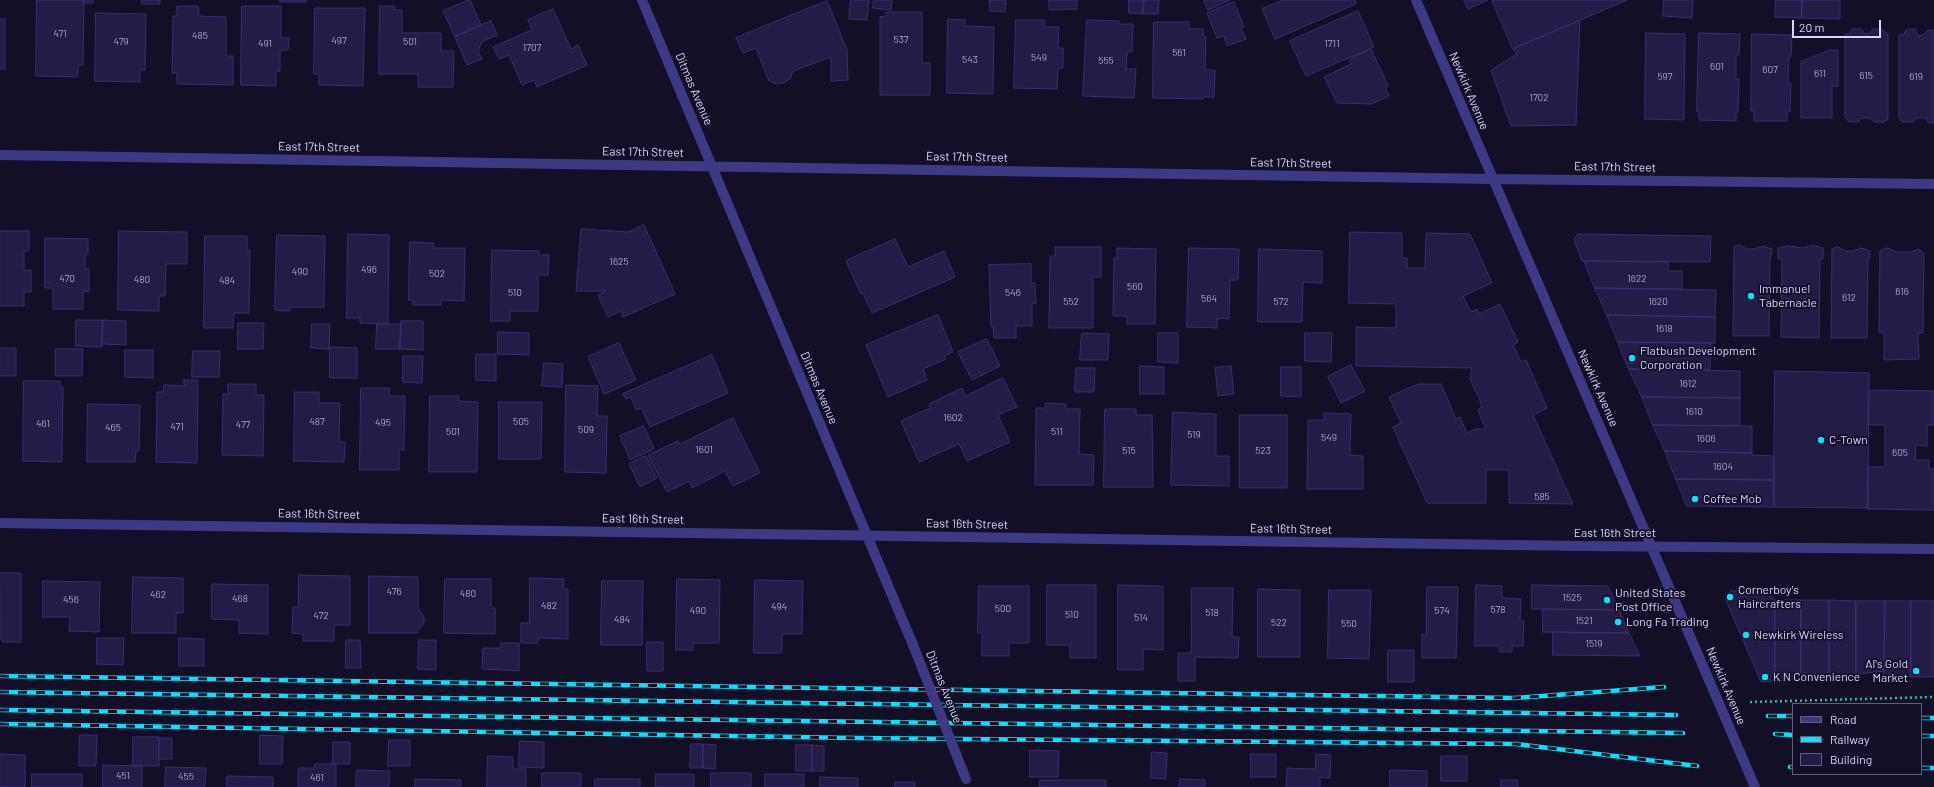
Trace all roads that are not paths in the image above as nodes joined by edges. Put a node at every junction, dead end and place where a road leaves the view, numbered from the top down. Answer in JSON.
{"nodes":[{"id":1,"x":642,"y":0,"type":"edge"},
{"id":2,"x":1416,"y":0,"type":"edge"},
{"id":3,"x":0,"y":155,"type":"edge"},
{"id":4,"x":712,"y":166,"type":"junction"},
{"id":5,"x":1492,"y":179,"type":"junction"},
{"id":6,"x":1934,"y":184,"type":"edge"},
{"id":7,"x":0,"y":522,"type":"edge"},
{"id":8,"x":868,"y":536,"type":"junction"},
{"id":9,"x":1652,"y":546,"type":"junction"},
{"id":10,"x":1934,"y":549,"type":"edge"},
{"id":11,"x":968,"y":783,"type":"edge"},
{"id":12,"x":1755,"y":787,"type":"edge"}],
"edges":[{"from":1,"to":4,"type":"street","name":"Ditmas Avenue"},
{"from":2,"to":5,"type":"street","name":"Newkirk Avenue"},
{"from":3,"to":4,"type":"street","name":"East 17th Street"},
{"from":4,"to":5,"type":"street","name":"East 17th Street"},
{"from":4,"to":8,"type":"street","name":"Ditmas Avenue"},
{"from":5,"to":6,"type":"street","name":"East 17th Street"},
{"from":5,"to":9,"type":"street","name":"Newkirk Avenue"},
{"from":7,"to":8,"type":"street","name":"East 16th Street"},
{"from":8,"to":9,"type":"street","name":"East 16th Street"},
{"from":8,"to":11,"type":"street","name":"Ditmas Avenue","bridge":true},
{"from":9,"to":10,"type":"street","name":"East 16th Street"},
{"from":9,"to":12,"type":"street","name":"Newkirk Avenue"}]}
